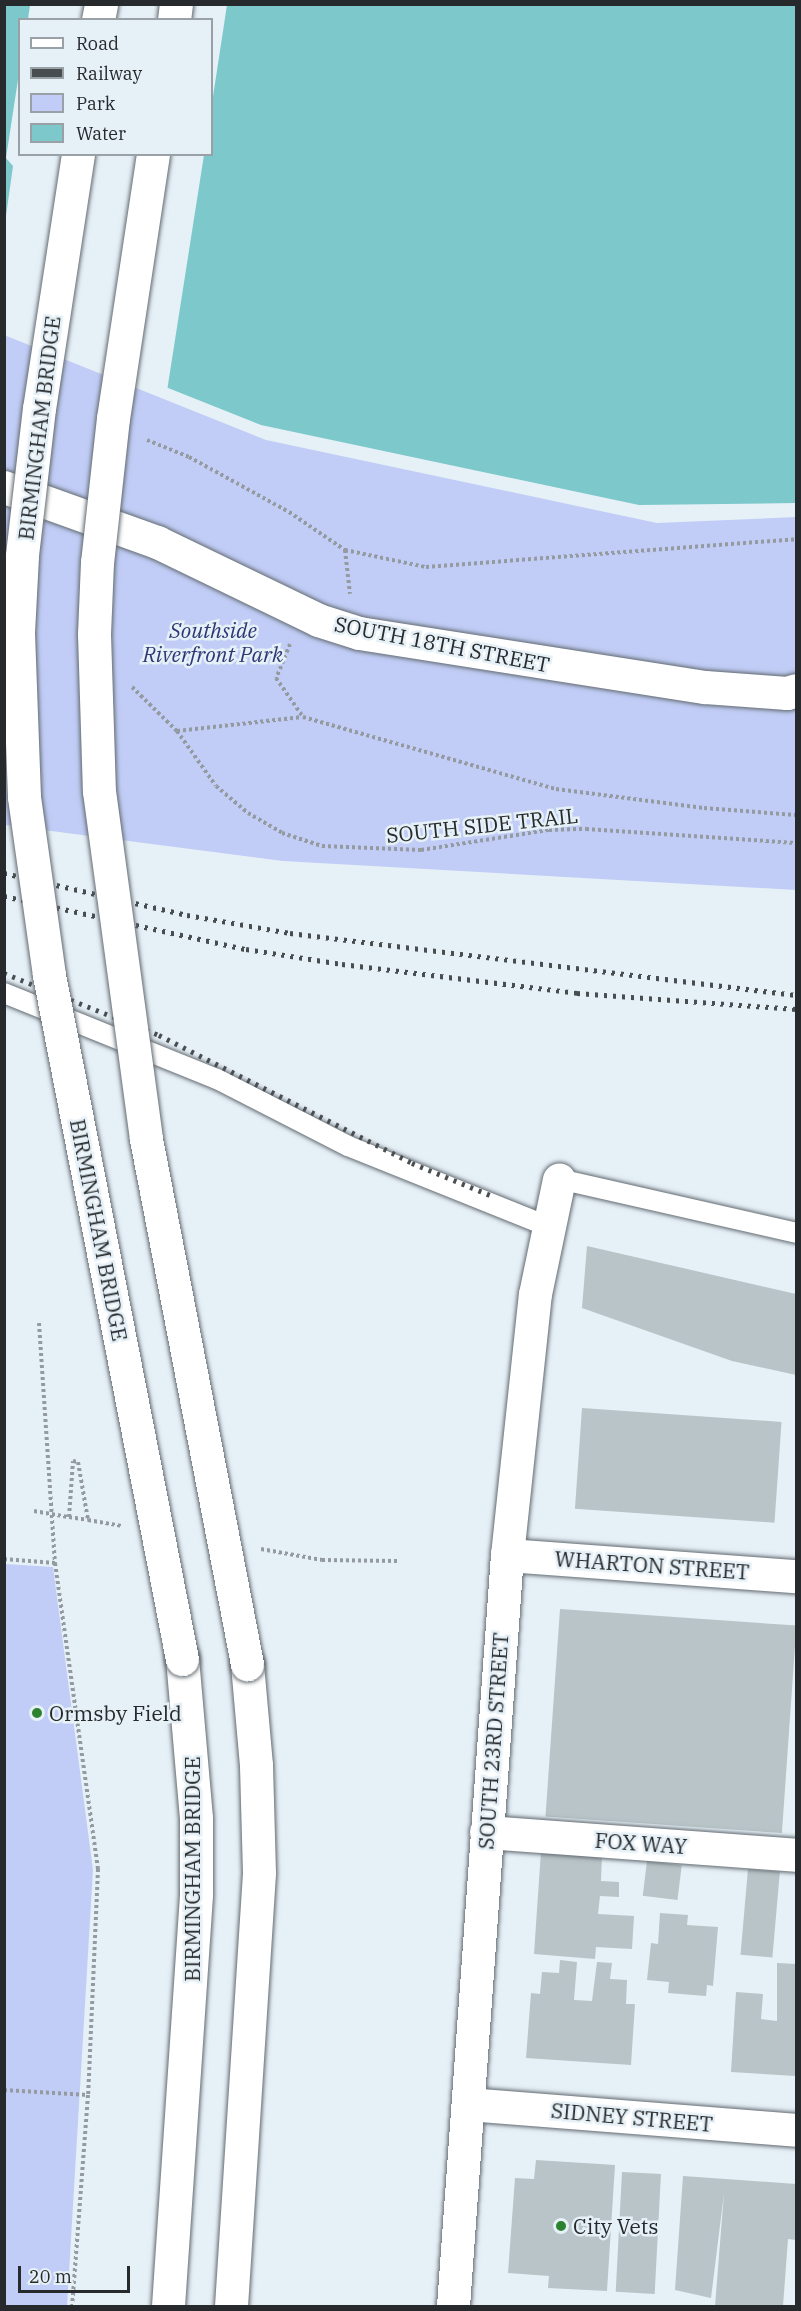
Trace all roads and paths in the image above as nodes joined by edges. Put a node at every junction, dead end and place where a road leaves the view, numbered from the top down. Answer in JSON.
{"nodes":[{"id":1,"x":78,"y":156,"type":"edge"},
{"id":2,"x":153,"y":156,"type":"edge"},
{"id":3,"x":145,"y":439,"type":"dead end"},
{"id":4,"x":4,"y":487,"type":"edge"},
{"id":5,"x":796,"y":539,"type":"edge"},
{"id":6,"x":345,"y":550,"type":"junction"},
{"id":7,"x":351,"y":605,"type":"dead end"},
{"id":8,"x":292,"y":640,"type":"dead end"},
{"id":9,"x":127,"y":682,"type":"dead end"},
{"id":10,"x":796,"y":690,"type":"edge"},
{"id":11,"x":303,"y":717,"type":"junction"},
{"id":12,"x":177,"y":731,"type":"junction"},
{"id":13,"x":796,"y":815,"type":"edge"},
{"id":14,"x":796,"y":843,"type":"edge"},
{"id":15,"x":4,"y":993,"type":"edge"},
{"id":16,"x":559,"y":1179,"type":"joint"},
{"id":17,"x":547,"y":1226,"type":"junction"},
{"id":18,"x":796,"y":1233,"type":"edge"},
{"id":19,"x":39,"y":1323,"type":"dead end"},
{"id":20,"x":69,"y":1517,"type":"dead end"},
{"id":21,"x":88,"y":1520,"type":"dead end"},
{"id":22,"x":507,"y":1555,"type":"junction"},
{"id":23,"x":4,"y":1559,"type":"edge"},
{"id":24,"x":55,"y":1563,"type":"junction"},
{"id":25,"x":796,"y":1576,"type":"edge"},
{"id":26,"x":486,"y":1832,"type":"junction"},
{"id":27,"x":796,"y":1855,"type":"edge"},
{"id":28,"x":4,"y":2090,"type":"edge"},
{"id":29,"x":88,"y":2095,"type":"junction"},
{"id":30,"x":468,"y":2104,"type":"junction"},
{"id":31,"x":796,"y":2130,"type":"edge"},
{"id":32,"x":72,"y":2307,"type":"edge"},
{"id":33,"x":168,"y":2307,"type":"edge"},
{"id":34,"x":231,"y":2307,"type":"edge"},
{"id":35,"x":453,"y":2307,"type":"edge"}],
"edges":[{"from":1,"to":33,"type":"main road","name":"BIRMINGHAM BRIDGE","bridge":true},
{"from":2,"to":34,"type":"main road","bridge":true},
{"from":3,"to":6,"type":"path"},
{"from":4,"to":10,"type":"main road","name":"SOUTH 18TH STREET"},
{"from":5,"to":6,"type":"path"},
{"from":6,"to":7,"type":"path"},
{"from":8,"to":11,"type":"path"},
{"from":9,"to":12,"type":"path","name":"SOUTH SIDE TRAIL"},
{"from":11,"to":12,"type":"path"},
{"from":11,"to":13,"type":"path"},
{"from":12,"to":14,"type":"path","name":"SOUTH SIDE TRAIL"},
{"from":15,"to":17,"type":"lane"},
{"from":16,"to":17,"type":"main road","name":"SOUTH 23RD STREET"},
{"from":16,"to":18,"type":"lane"},
{"from":17,"to":22,"type":"main road","name":"SOUTH 23RD STREET"},
{"from":19,"to":24,"type":"path"},
{"from":20,"to":21,"type":"path"},
{"from":22,"to":25,"type":"main road","name":"WHARTON STREET"},
{"from":22,"to":26,"type":"main road","name":"SOUTH 23RD STREET"},
{"from":23,"to":24,"type":"path"},
{"from":24,"to":29,"type":"path"},
{"from":26,"to":27,"type":"main road","name":"FOX WAY"},
{"from":26,"to":30,"type":"main road","name":"SOUTH 23RD STREET"},
{"from":28,"to":29,"type":"path"},
{"from":29,"to":32,"type":"path"},
{"from":30,"to":31,"type":"main road","name":"SIDNEY STREET"},
{"from":30,"to":35,"type":"main road","name":"SOUTH 23RD STREET"}]}
